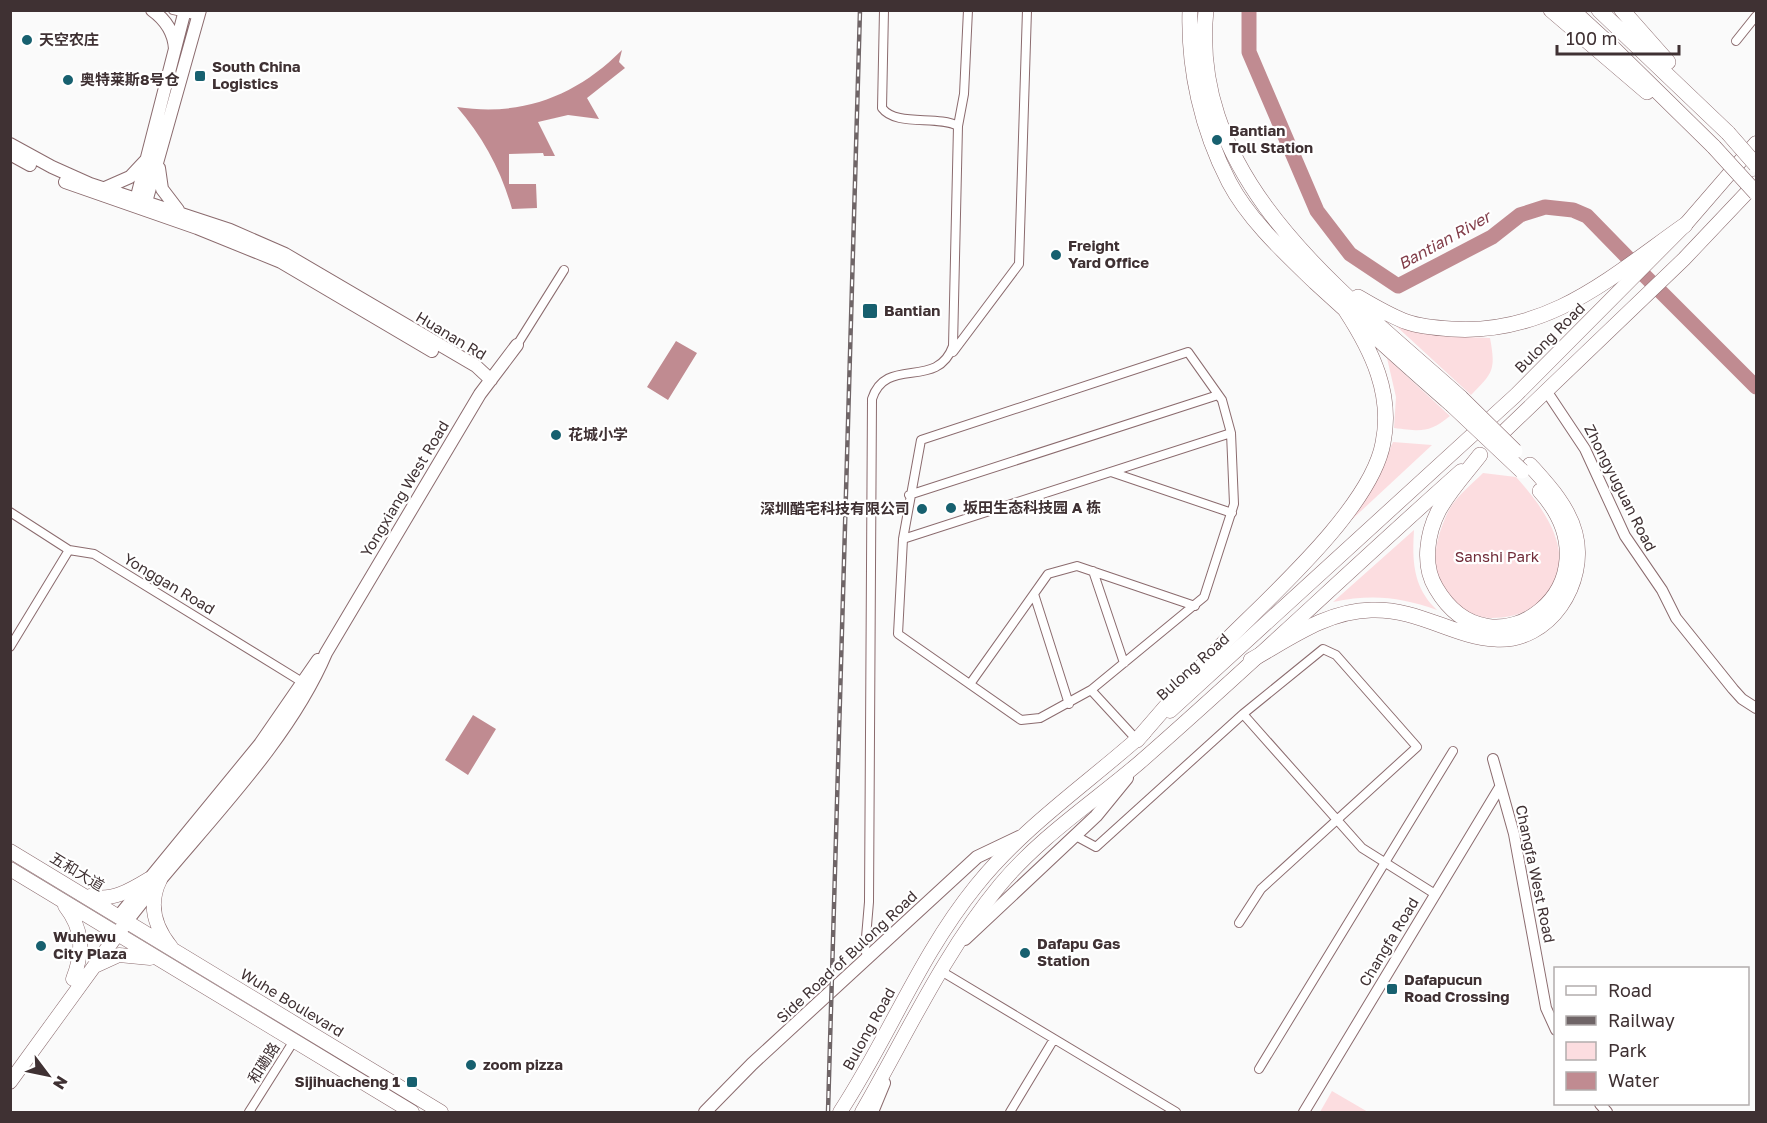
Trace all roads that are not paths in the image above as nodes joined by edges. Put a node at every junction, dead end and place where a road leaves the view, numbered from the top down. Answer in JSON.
{"nodes":[{"id":1,"x":152,"y":10,"type":"edge"},
{"id":2,"x":884,"y":10,"type":"edge"},
{"id":3,"x":968,"y":10,"type":"edge"},
{"id":4,"x":1027,"y":10,"type":"edge"},
{"id":5,"x":1190,"y":10,"type":"edge"},
{"id":6,"x":1551,"y":10,"type":"edge"},
{"id":7,"x":1572,"y":10,"type":"edge"},
{"id":8,"x":1599,"y":10,"type":"edge"},
{"id":9,"x":1622,"y":10,"type":"edge"},
{"id":10,"x":181,"y":11,"type":"edge"},
{"id":11,"x":1206,"y":12,"type":"edge"},
{"id":12,"x":199,"y":13,"type":"edge"},
{"id":13,"x":1756,"y":16,"type":"edge"},
{"id":14,"x":1736,"y":41,"type":"dead end"},
{"id":15,"x":175,"y":54,"type":"junction"},
{"id":16,"x":1692,"y":125,"type":"junction"},
{"id":17,"x":958,"y":126,"type":"junction"},
{"id":18,"x":1728,"y":133,"type":"junction"},
{"id":19,"x":1756,"y":143,"type":"edge"},
{"id":20,"x":10,"y":144,"type":"edge"},
{"id":21,"x":10,"y":154,"type":"edge"},
{"id":22,"x":153,"y":159,"type":"junction"},
{"id":23,"x":1756,"y":165,"type":"edge"},
{"id":24,"x":1756,"y":183,"type":"edge"},
{"id":25,"x":105,"y":188,"type":"junction"},
{"id":26,"x":1756,"y":193,"type":"edge"},
{"id":27,"x":140,"y":204,"type":"junction"},
{"id":28,"x":184,"y":214,"type":"junction"},
{"id":29,"x":1685,"y":225,"type":"junction"},
{"id":30,"x":564,"y":270,"type":"dead end"},
{"id":31,"x":1337,"y":285,"type":"junction"},
{"id":32,"x":1346,"y":311,"type":"junction"},
{"id":33,"x":516,"y":345,"type":"joint"},
{"id":34,"x":949,"y":357,"type":"junction"},
{"id":35,"x":491,"y":380,"type":"junction"},
{"id":36,"x":1547,"y":392,"type":"junction"},
{"id":37,"x":1218,"y":395,"type":"junction"},
{"id":38,"x":1456,"y":401,"type":"junction"},
{"id":39,"x":1231,"y":434,"type":"junction"},
{"id":40,"x":1480,"y":455,"type":"junction"},
{"id":41,"x":1526,"y":468,"type":"junction"},
{"id":42,"x":1111,"y":472,"type":"junction"},
{"id":43,"x":909,"y":495,"type":"junction"},
{"id":44,"x":10,"y":512,"type":"edge"},
{"id":45,"x":1232,"y":513,"type":"junction"},
{"id":46,"x":903,"y":539,"type":"junction"},
{"id":47,"x":69,"y":550,"type":"junction"},
{"id":48,"x":1093,"y":572,"type":"junction"},
{"id":49,"x":1034,"y":594,"type":"junction"},
{"id":50,"x":1195,"y":606,"type":"junction"},
{"id":51,"x":10,"y":647,"type":"edge"},
{"id":52,"x":1251,"y":660,"type":"junction"},
{"id":53,"x":1124,"y":663,"type":"junction"},
{"id":54,"x":306,"y":684,"type":"junction"},
{"id":55,"x":970,"y":684,"type":"junction"},
{"id":56,"x":1091,"y":690,"type":"junction"},
{"id":57,"x":1069,"y":704,"type":"junction"},
{"id":58,"x":1756,"y":708,"type":"edge"},
{"id":59,"x":1243,"y":714,"type":"junction"},
{"id":60,"x":1137,"y":740,"type":"junction"},
{"id":61,"x":1454,"y":751,"type":"dead end"},
{"id":62,"x":1494,"y":759,"type":"dead end"},
{"id":63,"x":1142,"y":760,"type":"junction"},
{"id":64,"x":1500,"y":787,"type":"junction"},
{"id":65,"x":1338,"y":820,"type":"junction"},
{"id":66,"x":1074,"y":835,"type":"junction"},
{"id":67,"x":1020,"y":836,"type":"junction"},
{"id":68,"x":10,"y":851,"type":"edge"},
{"id":69,"x":1386,"y":863,"type":"junction"},
{"id":70,"x":10,"y":870,"type":"edge"},
{"id":71,"x":154,"y":879,"type":"junction"},
{"id":72,"x":64,"y":883,"type":"junction"},
{"id":73,"x":78,"y":891,"type":"junction"},
{"id":74,"x":1435,"y":894,"type":"junction"},
{"id":75,"x":56,"y":897,"type":"junction"},
{"id":76,"x":123,"y":919,"type":"junction"},
{"id":77,"x":1239,"y":923,"type":"dead end"},
{"id":78,"x":113,"y":932,"type":"junction"},
{"id":79,"x":951,"y":952,"type":"junction"},
{"id":80,"x":178,"y":954,"type":"junction"},
{"id":81,"x":868,"y":959,"type":"junction"},
{"id":82,"x":167,"y":964,"type":"junction"},
{"id":83,"x":941,"y":970,"type":"junction"},
{"id":84,"x":89,"y":972,"type":"junction"},
{"id":85,"x":73,"y":979,"type":"junction"},
{"id":86,"x":1554,"y":1026,"type":"edge"},
{"id":87,"x":302,"y":1029,"type":"junction"},
{"id":88,"x":1054,"y":1039,"type":"junction"},
{"id":89,"x":293,"y":1042,"type":"junction"},
{"id":90,"x":892,"y":1057,"type":"junction"},
{"id":91,"x":10,"y":1067,"type":"edge"},
{"id":92,"x":1258,"y":1069,"type":"dead end"},
{"id":93,"x":10,"y":1082,"type":"edge"},
{"id":94,"x":440,"y":1112,"type":"edge"},
{"id":95,"x":249,"y":1113,"type":"edge"},
{"id":96,"x":412,"y":1113,"type":"edge"},
{"id":97,"x":705,"y":1113,"type":"edge"},
{"id":98,"x":840,"y":1113,"type":"edge"},
{"id":99,"x":862,"y":1113,"type":"edge"},
{"id":100,"x":872,"y":1113,"type":"edge"},
{"id":101,"x":1010,"y":1113,"type":"edge"},
{"id":102,"x":1176,"y":1113,"type":"edge"},
{"id":103,"x":1304,"y":1113,"type":"edge"}],
"edges":[{"from":1,"to":15,"type":"main road"},
{"from":2,"to":17,"type":"street"},
{"from":3,"to":17,"type":"street"},
{"from":4,"to":34,"type":"street"},
{"from":5,"to":32,"type":"highway"},
{"from":6,"to":16,"type":"highway"},
{"from":7,"to":16,"type":"highway"},
{"from":8,"to":18,"type":"highway"},
{"from":9,"to":18,"type":"highway"},
{"from":10,"to":12,"type":"street"},
{"from":10,"to":15,"type":"main road"},
{"from":11,"to":31,"type":"highway"},
{"from":12,"to":22,"type":"main road"},
{"from":13,"to":14,"type":"street"},
{"from":15,"to":22,"type":"main road"},
{"from":16,"to":26,"type":"highway","bridge":true},
{"from":17,"to":34,"type":"street"},
{"from":18,"to":23,"type":"highway","bridge":true},
{"from":19,"to":29,"type":"main road"},
{"from":20,"to":25,"type":"main road","name":"Huanan Rd"},
{"from":21,"to":27,"type":"main road","name":"Huanan Rd"},
{"from":22,"to":25,"type":"main road"},
{"from":22,"to":27,"type":"main road"},
{"from":22,"to":28,"type":"main road"},
{"from":24,"to":36,"type":"main road"},
{"from":25,"to":27,"type":"main road","name":"Huanan Rd"},
{"from":27,"to":28,"type":"main road","name":"Huanan Rd"},
{"from":27,"to":35,"type":"main road","name":"Huanan Rd"},
{"from":28,"to":35,"type":"main road","name":"Huanan Rd"},
{"from":29,"to":31,"type":"highway"},
{"from":29,"to":60,"type":"main road","name":"Bulong Road"},
{"from":30,"to":33,"type":"street"},
{"from":31,"to":38,"type":"highway"},
{"from":32,"to":38,"type":"highway"},
{"from":32,"to":60,"type":"highway"},
{"from":33,"to":35,"type":"main road","name":"Yongxiang West Road"},
{"from":34,"to":81,"type":"street"},
{"from":35,"to":54,"type":"main road","name":"Yongxiang West Road"},
{"from":36,"to":40,"type":"main road"},
{"from":36,"to":58,"type":"street","name":"Zhongyuguan Road"},
{"from":37,"to":39,"type":"street"},
{"from":37,"to":43,"type":"street"},
{"from":37,"to":43,"type":"street"},
{"from":38,"to":41,"type":"highway","bridge":true},
{"from":39,"to":42,"type":"street"},
{"from":39,"to":45,"type":"street"},
{"from":40,"to":41,"type":"highway"},
{"from":40,"to":52,"type":"main road"},
{"from":41,"to":52,"type":"highway"},
{"from":42,"to":45,"type":"street"},
{"from":42,"to":46,"type":"street"},
{"from":43,"to":46,"type":"street"},
{"from":44,"to":47,"type":"street","name":"Yonggan Road"},
{"from":45,"to":50,"type":"street"},
{"from":46,"to":55,"type":"street"},
{"from":47,"to":51,"type":"street"},
{"from":47,"to":54,"type":"street","name":"Yonggan Road"},
{"from":48,"to":49,"type":"street"},
{"from":48,"to":50,"type":"street"},
{"from":48,"to":53,"type":"street"},
{"from":49,"to":55,"type":"street"},
{"from":49,"to":57,"type":"street"},
{"from":50,"to":53,"type":"street"},
{"from":52,"to":63,"type":"main road"},
{"from":53,"to":56,"type":"street"},
{"from":54,"to":71,"type":"main road","name":"Yongxiang West Road"},
{"from":55,"to":57,"type":"street"},
{"from":56,"to":57,"type":"street"},
{"from":56,"to":60,"type":"street"},
{"from":59,"to":65,"type":"street"},
{"from":59,"to":65,"type":"street"},
{"from":59,"to":66,"type":"street"},
{"from":60,"to":67,"type":"main road","name":"Bulong Road"},
{"from":61,"to":69,"type":"street"},
{"from":62,"to":64,"type":"street","name":"Changfa West Road"},
{"from":63,"to":66,"type":"main road"},
{"from":63,"to":79,"type":"main road"},
{"from":64,"to":74,"type":"street","name":"Changfa Road"},
{"from":64,"to":86,"type":"street","name":"Changfa West Road"},
{"from":65,"to":69,"type":"street"},
{"from":65,"to":77,"type":"street"},
{"from":66,"to":79,"type":"main road"},
{"from":67,"to":81,"type":"main road","name":"Side Road of Bulong Road"},
{"from":67,"to":98,"type":"main road","name":"Bulong Road"},
{"from":68,"to":72,"type":"main road","name":"五和大道"},
{"from":69,"to":74,"type":"street"},
{"from":69,"to":92,"type":"street"},
{"from":70,"to":75,"type":"main road"},
{"from":71,"to":73,"type":"main road"},
{"from":71,"to":76,"type":"main road","name":"Yongxiang West Road"},
{"from":71,"to":80,"type":"main road"},
{"from":72,"to":73,"type":"main road","name":"五和大道"},
{"from":72,"to":75,"type":"main road"},
{"from":73,"to":76,"type":"main road","name":"五和大道"},
{"from":74,"to":103,"type":"street","name":"Changfa Road"},
{"from":75,"to":78,"type":"main road"},
{"from":75,"to":85,"type":"main road"},
{"from":76,"to":78,"type":"main road"},
{"from":76,"to":80,"type":"main road","name":"Wuhe Boulevard"},
{"from":78,"to":82,"type":"main road"},
{"from":78,"to":84,"type":"main road"},
{"from":78,"to":85,"type":"main road"},
{"from":79,"to":83,"type":"main road"},
{"from":80,"to":82,"type":"main road"},
{"from":80,"to":87,"type":"main road","name":"Wuhe Boulevard"},
{"from":81,"to":97,"type":"main road","name":"Side Road of Bulong Road"},
{"from":82,"to":84,"type":"main road"},
{"from":82,"to":89,"type":"main road"},
{"from":83,"to":88,"type":"street"},
{"from":83,"to":90,"type":"main road"},
{"from":84,"to":93,"type":"main road"},
{"from":85,"to":91,"type":"main road"},
{"from":87,"to":89,"type":"street","name":"和磡路"},
{"from":87,"to":94,"type":"main road","name":"Wuhe Boulevard"},
{"from":88,"to":101,"type":"street"},
{"from":88,"to":102,"type":"street"},
{"from":89,"to":95,"type":"street","name":"和磡路"},
{"from":89,"to":96,"type":"main road"},
{"from":90,"to":99,"type":"main road"},
{"from":90,"to":100,"type":"main road"}]}
